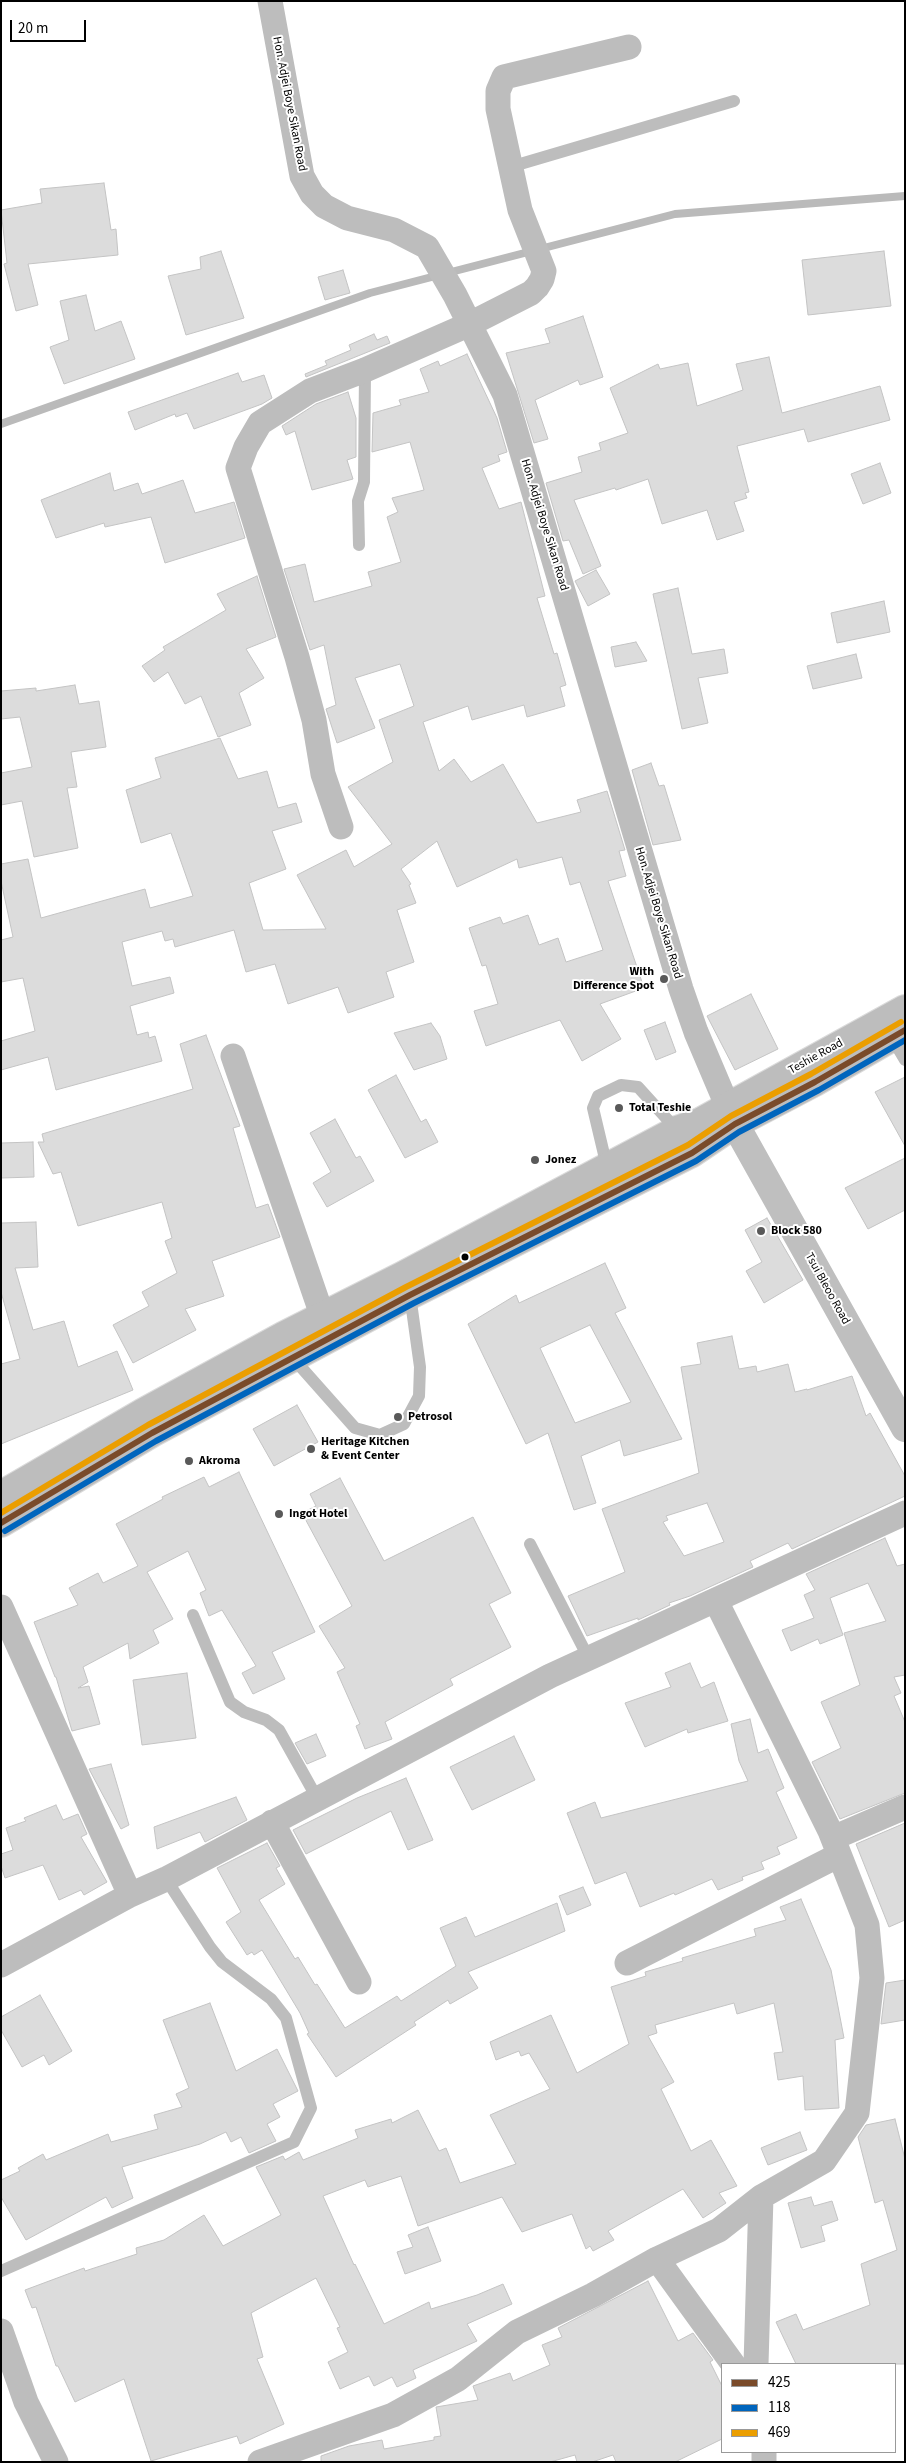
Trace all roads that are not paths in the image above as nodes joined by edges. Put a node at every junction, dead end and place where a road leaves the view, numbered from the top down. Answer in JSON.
{"nodes":[{"id":1,"x":270,"y":1,"type":"edge"},
{"id":2,"x":629,"y":47,"type":"dead end"},
{"id":3,"x":734,"y":101,"type":"dead end"},
{"id":4,"x":510,"y":167,"type":"junction"},
{"id":5,"x":470,"y":324,"type":"junction"},
{"id":6,"x":365,"y":370,"type":"junction"},
{"id":7,"x":359,"y":545,"type":"dead end"},
{"id":8,"x":341,"y":827,"type":"dead end"},
{"id":9,"x":905,"y":1009,"type":"edge"},
{"id":10,"x":900,"y":1043,"type":"edge"},
{"id":11,"x":233,"y":1056,"type":"dead end"},
{"id":12,"x":731,"y":1115,"type":"junction"},
{"id":13,"x":676,"y":1130,"type":"junction"},
{"id":14,"x":606,"y":1167,"type":"junction"},
{"id":15,"x":410,"y":1295,"type":"junction"},
{"id":16,"x":322,"y":1315,"type":"junction"},
{"id":17,"x":292,"y":1357,"type":"junction"},
{"id":18,"x":905,"y":1428,"type":"edge"},
{"id":19,"x":1,"y":1495,"type":"edge"},
{"id":20,"x":905,"y":1513,"type":"edge"},
{"id":21,"x":1,"y":1523,"type":"edge"},
{"id":22,"x":530,"y":1544,"type":"dead end"},
{"id":23,"x":716,"y":1601,"type":"junction"},
{"id":24,"x":1,"y":1607,"type":"edge"},
{"id":25,"x":192,"y":1615,"type":"dead end"},
{"id":26,"x":589,"y":1659,"type":"junction"},
{"id":27,"x":317,"y":1798,"type":"junction"},
{"id":28,"x":905,"y":1807,"type":"edge"},
{"id":29,"x":272,"y":1822,"type":"junction"},
{"id":30,"x":836,"y":1846,"type":"junction"},
{"id":31,"x":166,"y":1879,"type":"junction"},
{"id":32,"x":130,"y":1895,"type":"junction"},
{"id":33,"x":627,"y":1963,"type":"dead end"},
{"id":34,"x":1,"y":1965,"type":"edge"},
{"id":35,"x":359,"y":1982,"type":"dead end"},
{"id":36,"x":761,"y":2197,"type":"junction"},
{"id":37,"x":657,"y":2259,"type":"junction"},
{"id":38,"x":1,"y":2270,"type":"edge"},
{"id":39,"x":1,"y":2331,"type":"edge"},
{"id":40,"x":732,"y":2363,"type":"edge"},
{"id":41,"x":756,"y":2363,"type":"edge"},
{"id":42,"x":56,"y":2462,"type":"edge"},
{"id":43,"x":260,"y":2462,"type":"edge"}],
"edges":[{"from":1,"to":5,"type":"street","name":"Hon. Adjei Boye Sikan Road"},
{"from":2,"to":4,"type":"street"},
{"from":3,"to":4,"type":"lane"},
{"from":4,"to":5,"type":"street"},
{"from":5,"to":6,"type":"street"},
{"from":5,"to":12,"type":"street","name":"Hon. Adjei Boye Sikan Road"},
{"from":6,"to":7,"type":"lane"},
{"from":6,"to":8,"type":"street"},
{"from":9,"to":12,"type":"main road","name":"Teshie Road"},
{"from":10,"to":12,"type":"main road","name":"Teshie Road"},
{"from":11,"to":16,"type":"street"},
{"from":12,"to":13,"type":"main road"},
{"from":12,"to":15,"type":"main road"},
{"from":12,"to":18,"type":"street","name":"Tsui Bleoo Road"},
{"from":13,"to":14,"type":"main road"},
{"from":13,"to":14,"type":"lane"},
{"from":14,"to":16,"type":"main road"},
{"from":15,"to":17,"type":"main road"},
{"from":15,"to":17,"type":"lane"},
{"from":16,"to":19,"type":"main road"},
{"from":17,"to":21,"type":"main road"},
{"from":20,"to":23,"type":"street"},
{"from":22,"to":26,"type":"lane"},
{"from":23,"to":26,"type":"street"},
{"from":23,"to":30,"type":"street"},
{"from":24,"to":32,"type":"street"},
{"from":25,"to":27,"type":"lane"},
{"from":26,"to":27,"type":"street"},
{"from":27,"to":29,"type":"street"},
{"from":28,"to":30,"type":"street"},
{"from":29,"to":31,"type":"street"},
{"from":29,"to":35,"type":"street"},
{"from":30,"to":33,"type":"street"},
{"from":30,"to":36,"type":"street"},
{"from":31,"to":32,"type":"street"},
{"from":31,"to":38,"type":"lane"},
{"from":32,"to":34,"type":"street"},
{"from":36,"to":37,"type":"street"},
{"from":36,"to":41,"type":"street"},
{"from":37,"to":40,"type":"street"},
{"from":37,"to":43,"type":"street"},
{"from":39,"to":42,"type":"street"}]}
